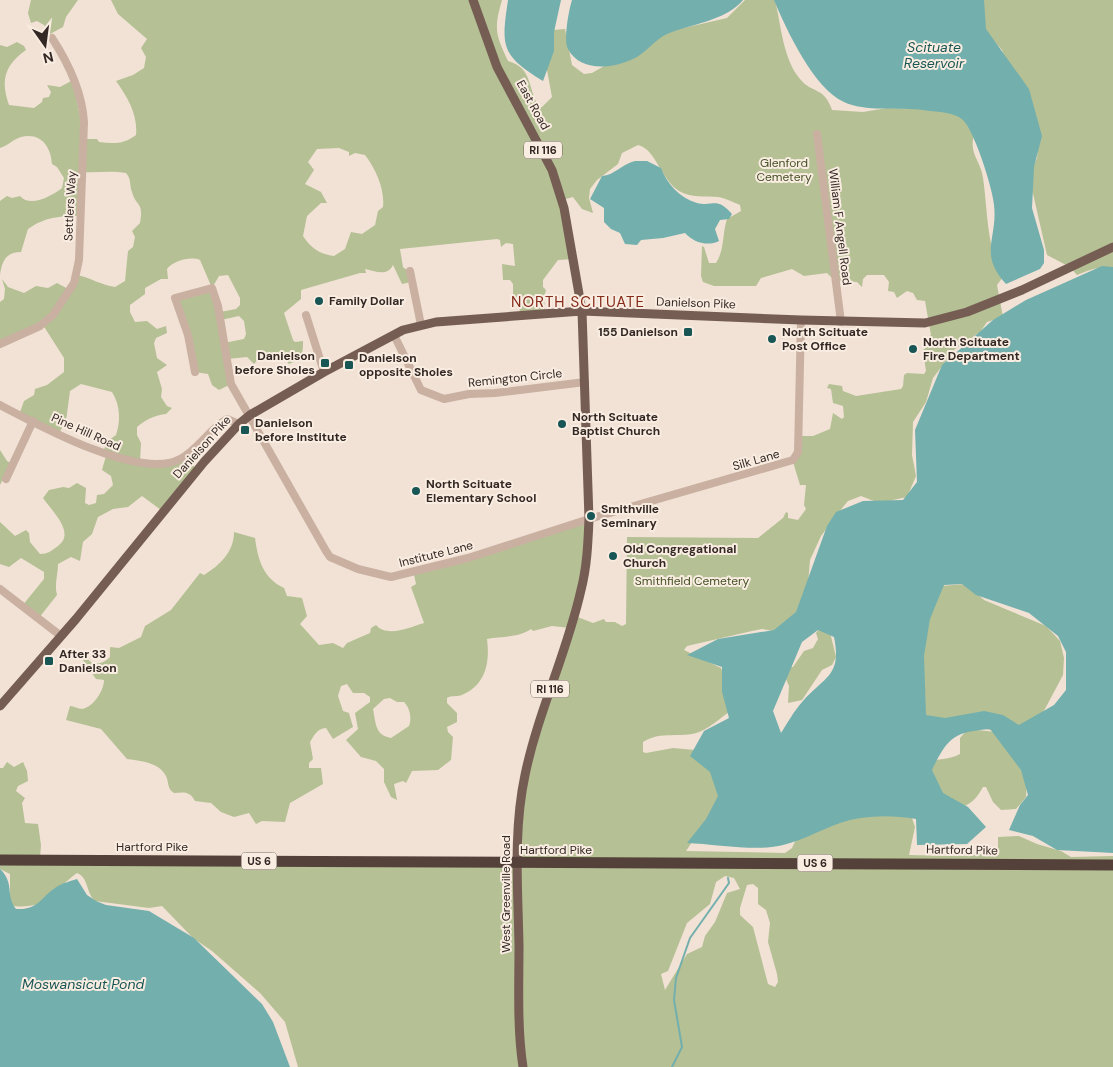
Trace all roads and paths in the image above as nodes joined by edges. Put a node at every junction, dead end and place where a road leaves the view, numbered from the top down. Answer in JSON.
{"nodes":[{"id":1,"x":473,"y":0,"type":"edge"},
{"id":2,"x":52,"y":38,"type":"dead end"},
{"id":3,"x":817,"y":134,"type":"dead end"},
{"id":4,"x":1113,"y":247,"type":"edge"},
{"id":5,"x":410,"y":271,"type":"dead end"},
{"id":6,"x":582,"y":311,"type":"junction"},
{"id":7,"x":306,"y":315,"type":"dead end"},
{"id":8,"x":801,"y":320,"type":"junction"},
{"id":9,"x":841,"y":322,"type":"junction"},
{"id":10,"x":421,"y":325,"type":"junction"},
{"id":11,"x":394,"y":334,"type":"junction"},
{"id":12,"x":0,"y":344,"type":"edge"},
{"id":13,"x":195,"y":372,"type":"dead end"},
{"id":14,"x":324,"y":372,"type":"junction"},
{"id":15,"x":585,"y":382,"type":"junction"},
{"id":16,"x":0,"y":406,"type":"edge"},
{"id":17,"x":250,"y":415,"type":"junction"},
{"id":18,"x":33,"y":421,"type":"junction"},
{"id":19,"x":239,"y":424,"type":"junction"},
{"id":20,"x":6,"y":479,"type":"dead end"},
{"id":21,"x":589,"y":519,"type":"junction"},
{"id":22,"x":0,"y":589,"type":"edge"},
{"id":23,"x":61,"y":636,"type":"junction"},
{"id":24,"x":0,"y":706,"type":"edge"},
{"id":25,"x":0,"y":860,"type":"edge"},
{"id":26,"x":518,"y":864,"type":"junction"},
{"id":27,"x":1113,"y":865,"type":"edge"},
{"id":28,"x":523,"y":1067,"type":"edge"}],
"edges":[{"from":1,"to":6,"type":"main road","name":"East Road","number":"RI 116"},
{"from":2,"to":12,"type":"street","name":"Settlers Way"},
{"from":3,"to":9,"type":"street","name":"William F Angell Road"},
{"from":4,"to":9,"type":"main road","name":"Danielson Pike"},
{"from":5,"to":10,"type":"street"},
{"from":6,"to":8,"type":"main road","name":"Danielson Pike"},
{"from":6,"to":10,"type":"main road","name":"Danielson Pike"},
{"from":6,"to":15,"type":"main road","name":"West Greenville Road","number":"RI 116"},
{"from":7,"to":14,"type":"street"},
{"from":8,"to":9,"type":"main road","name":"Danielson Pike"},
{"from":8,"to":21,"type":"street","name":"Silk Lane"},
{"from":10,"to":11,"type":"main road","name":"Danielson Pike"},
{"from":11,"to":14,"type":"main road","name":"Danielson Pike"},
{"from":11,"to":15,"type":"street","name":"Remington Circle"},
{"from":13,"to":17,"type":"street","name":"Institute Lane"},
{"from":14,"to":17,"type":"main road","name":"Danielson Pike"},
{"from":15,"to":21,"type":"main road","name":"West Greenville Road","number":"RI 116"},
{"from":16,"to":18,"type":"street","name":"Pine Hill Road"},
{"from":17,"to":19,"type":"main road","name":"Danielson Pike"},
{"from":17,"to":21,"type":"street","name":"Institute Lane"},
{"from":18,"to":19,"type":"street","name":"Pine Hill Road"},
{"from":18,"to":20,"type":"street"},
{"from":19,"to":23,"type":"main road","name":"Danielson Pike"},
{"from":21,"to":26,"type":"main road","name":"West Greenville Road","number":"RI 116"},
{"from":22,"to":23,"type":"street"},
{"from":23,"to":24,"type":"main road","name":"Danielson Pike"},
{"from":25,"to":26,"type":"highway","name":"Hartford Pike","number":"US 6"},
{"from":26,"to":27,"type":"highway","name":"Hartford Pike","number":"US 6"},
{"from":26,"to":28,"type":"main road","name":"West Greenville Road","number":"RI 116"}]}
